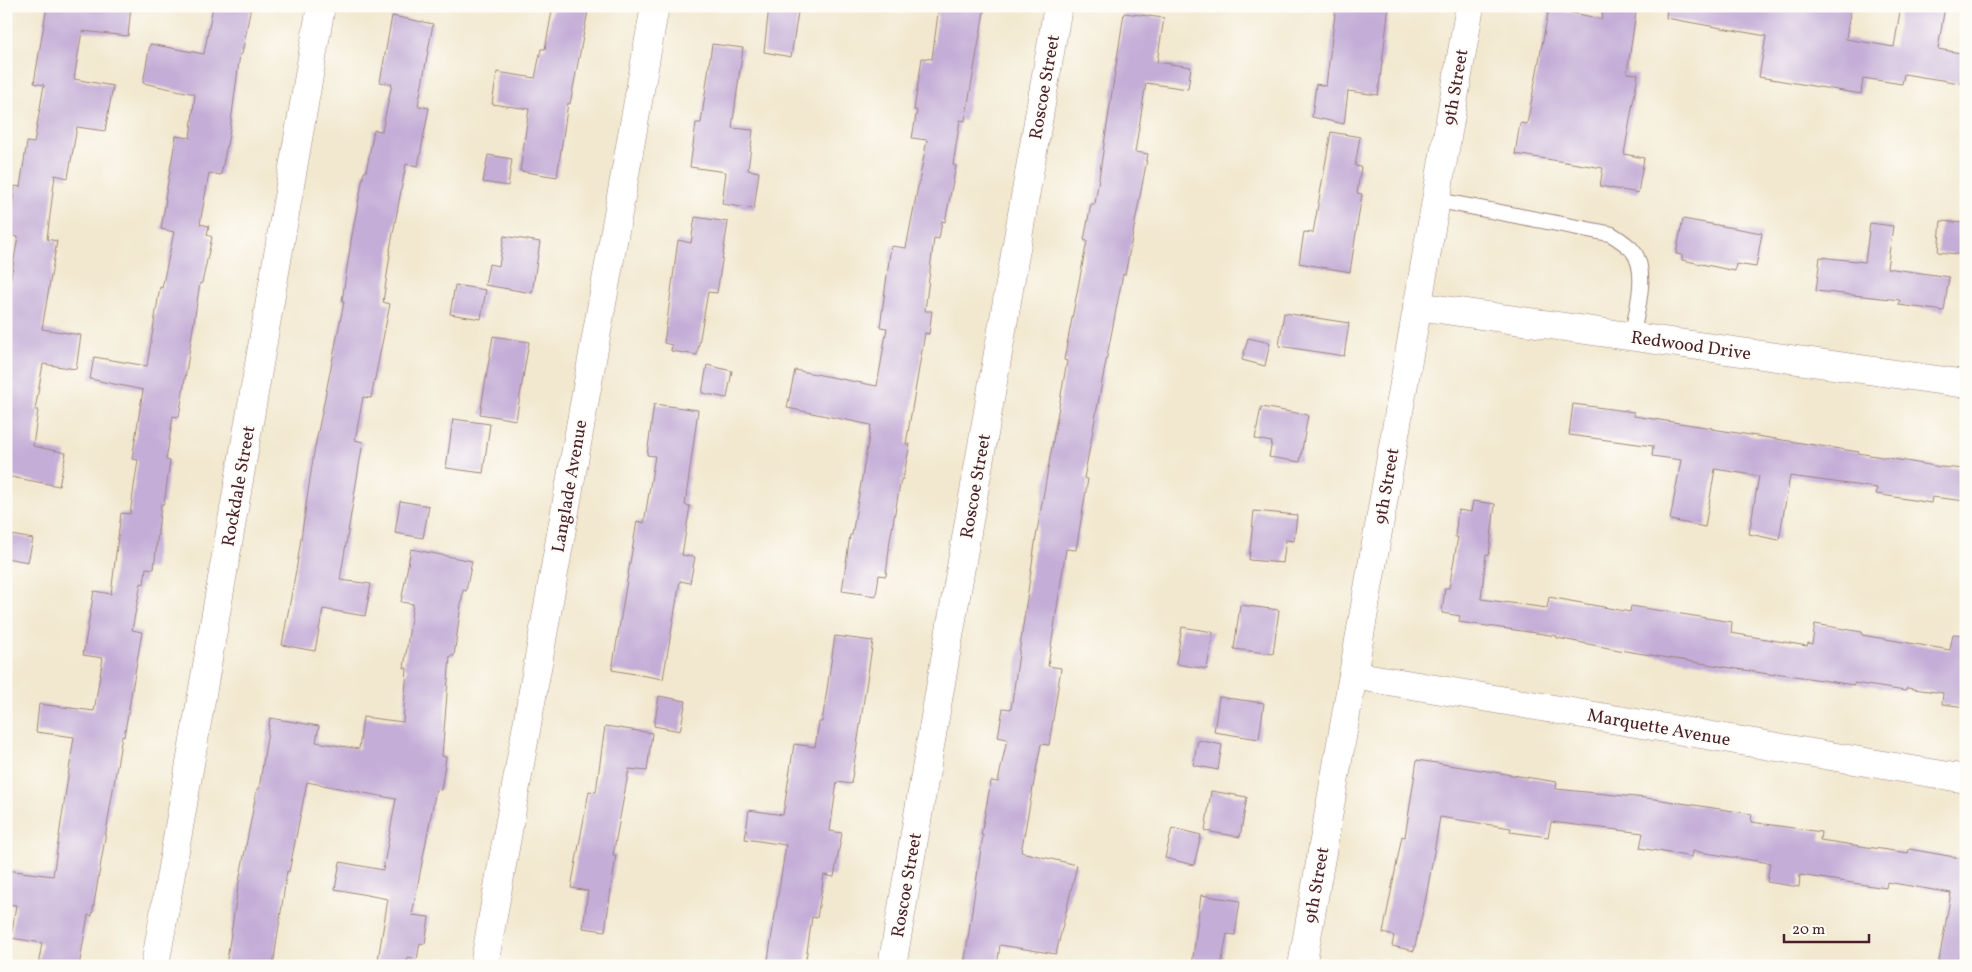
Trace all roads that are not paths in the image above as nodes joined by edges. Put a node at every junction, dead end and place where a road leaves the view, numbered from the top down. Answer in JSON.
{"nodes":[{"id":1,"x":321,"y":6,"type":"edge"},
{"id":2,"x":655,"y":6,"type":"edge"},
{"id":3,"x":1058,"y":6,"type":"edge"},
{"id":4,"x":1470,"y":6,"type":"edge"},
{"id":5,"x":1436,"y":200,"type":"junction"},
{"id":6,"x":1417,"y":306,"type":"junction"},
{"id":7,"x":1632,"y":336,"type":"junction"},
{"id":8,"x":1966,"y":384,"type":"edge"},
{"id":9,"x":1353,"y":675,"type":"junction"},
{"id":10,"x":1966,"y":779,"type":"edge"},
{"id":11,"x":155,"y":966,"type":"edge"},
{"id":12,"x":484,"y":966,"type":"edge"},
{"id":13,"x":892,"y":966,"type":"edge"},
{"id":14,"x":1302,"y":966,"type":"edge"}],
"edges":[{"from":1,"to":11,"type":"street","name":"Rockdale Street"},
{"from":2,"to":12,"type":"street","name":"Langlade Avenue"},
{"from":3,"to":13,"type":"street","name":"Roscoe Street"},
{"from":4,"to":5,"type":"street","name":"9th Street"},
{"from":5,"to":6,"type":"street","name":"9th Street"},
{"from":5,"to":7,"type":"lane"},
{"from":6,"to":7,"type":"street","name":"Redwood Drive"},
{"from":6,"to":9,"type":"street","name":"9th Street"},
{"from":7,"to":8,"type":"street","name":"Redwood Drive"},
{"from":9,"to":10,"type":"street","name":"Marquette Avenue"},
{"from":9,"to":14,"type":"street","name":"9th Street"}]}
